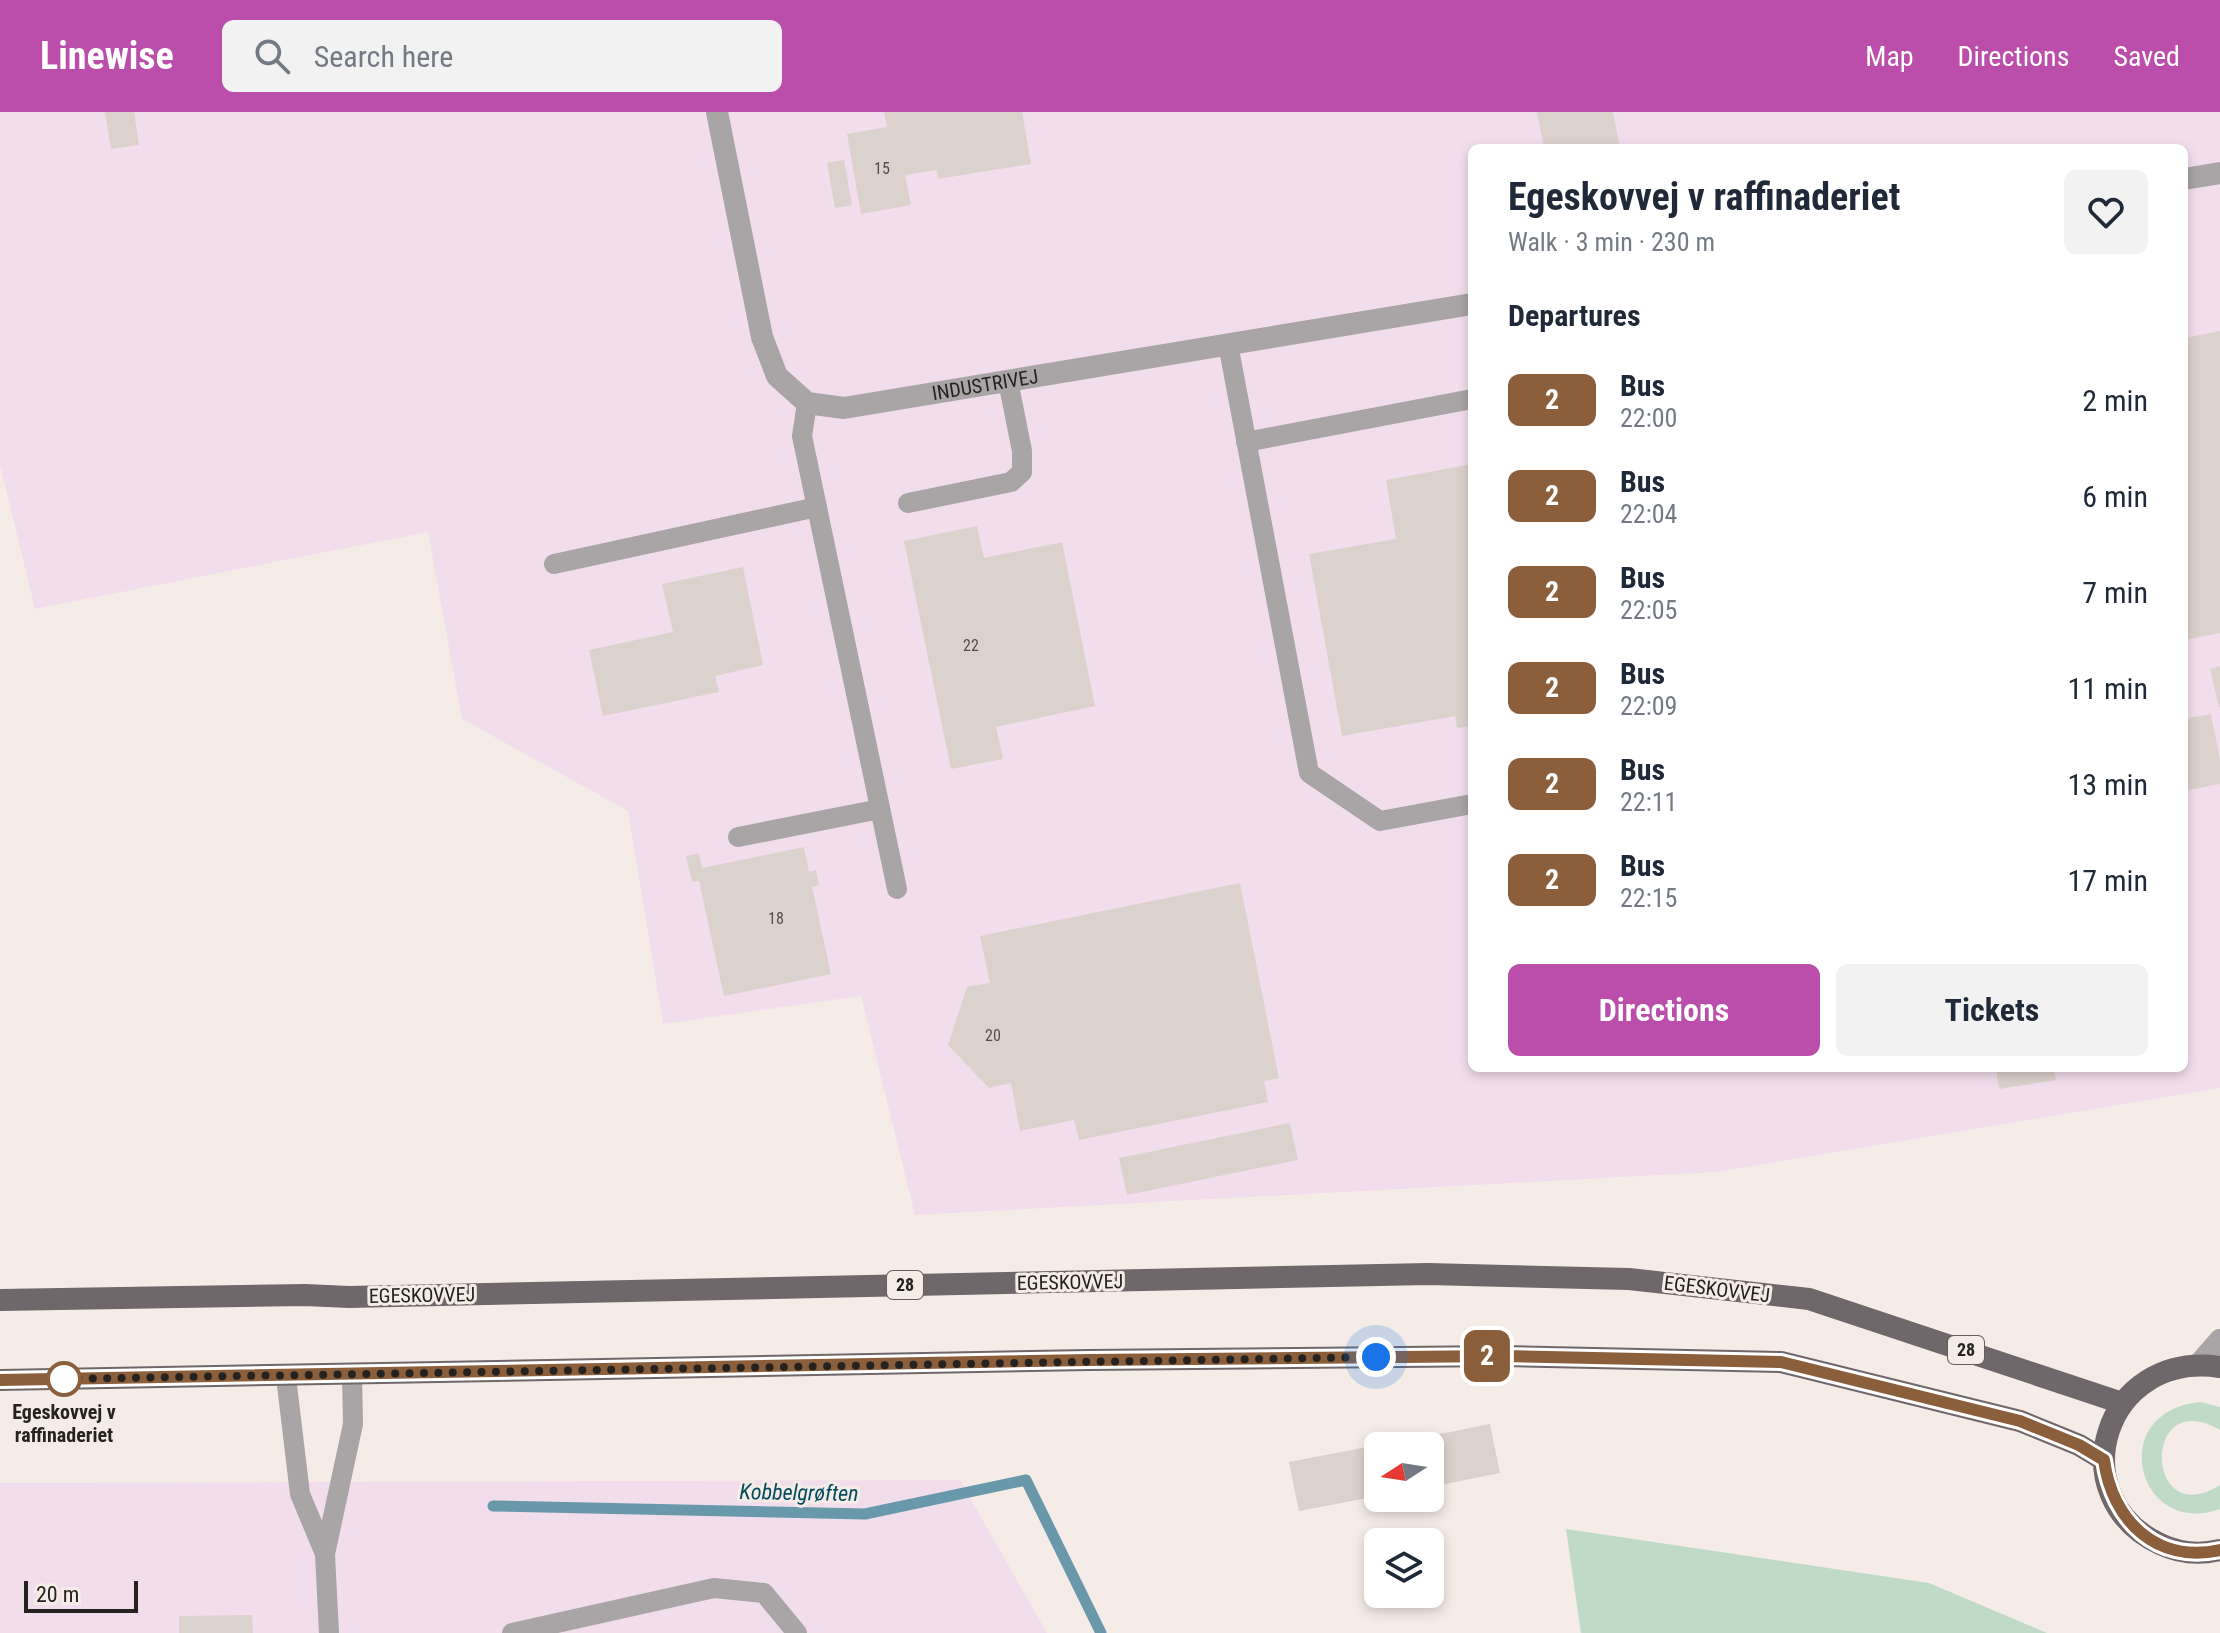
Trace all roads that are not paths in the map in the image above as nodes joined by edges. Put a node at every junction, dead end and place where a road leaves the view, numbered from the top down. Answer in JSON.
{"nodes":[{"id":1,"x":717,"y":112,"type":"edge"},
{"id":2,"x":2220,"y":173,"type":"edge"},
{"id":3,"x":2188,"y":178,"type":"edge"},
{"id":4,"x":1468,"y":305,"type":"edge"},
{"id":5,"x":1228,"y":344,"type":"junction"},
{"id":6,"x":1008,"y":381,"type":"junction"},
{"id":7,"x":1468,"y":400,"type":"edge"},
{"id":8,"x":807,"y":403,"type":"junction"},
{"id":9,"x":1246,"y":442,"type":"junction"},
{"id":10,"x":908,"y":503,"type":"dead end"},
{"id":11,"x":817,"y":507,"type":"junction"},
{"id":12,"x":554,"y":564,"type":"dead end"},
{"id":13,"x":1468,"y":805,"type":"edge"},
{"id":14,"x":880,"y":809,"type":"junction"},
{"id":15,"x":738,"y":837,"type":"dead end"},
{"id":16,"x":897,"y":889,"type":"dead end"},
{"id":17,"x":0,"y":1300,"type":"edge"},
{"id":18,"x":2220,"y":1340,"type":"edge"},
{"id":19,"x":2210,"y":1365,"type":"edge"},
{"id":20,"x":352,"y":1375,"type":"junction"},
{"id":21,"x":286,"y":1377,"type":"junction"},
{"id":22,"x":0,"y":1380,"type":"edge"},
{"id":23,"x":2122,"y":1403,"type":"junction"},
{"id":24,"x":2104,"y":1460,"type":"junction"},
{"id":25,"x":2220,"y":1550,"type":"edge"},
{"id":26,"x":325,"y":1554,"type":"junction"},
{"id":27,"x":329,"y":1633,"type":"edge"},
{"id":28,"x":512,"y":1633,"type":"edge"},
{"id":29,"x":797,"y":1633,"type":"edge"}],
"edges":[{"from":1,"to":8,"type":"street"},
{"from":2,"to":3,"type":"street"},
{"from":4,"to":5,"type":"street","name":"INDUSTRIVEJ"},
{"from":5,"to":6,"type":"street","name":"INDUSTRIVEJ"},
{"from":5,"to":9,"type":"lane"},
{"from":6,"to":8,"type":"street","name":"INDUSTRIVEJ"},
{"from":6,"to":10,"type":"lane"},
{"from":7,"to":9,"type":"lane"},
{"from":8,"to":11,"type":"lane"},
{"from":9,"to":13,"type":"lane"},
{"from":11,"to":12,"type":"lane"},
{"from":11,"to":14,"type":"lane"},
{"from":14,"to":15,"type":"lane"},
{"from":14,"to":16,"type":"lane"},
{"from":17,"to":23,"type":"main road","name":"EGESKOVVEJ","number":"28"},
{"from":18,"to":19,"type":"street"},
{"from":19,"to":23,"type":"main road"},
{"from":20,"to":21,"type":"main road"},
{"from":20,"to":24,"type":"main road"},
{"from":20,"to":26,"type":"lane"},
{"from":21,"to":22,"type":"main road"},
{"from":21,"to":26,"type":"lane"},
{"from":23,"to":24,"type":"main road"},
{"from":24,"to":25,"type":"main road"},
{"from":26,"to":27,"type":"lane"},
{"from":28,"to":29,"type":"lane"}]}
